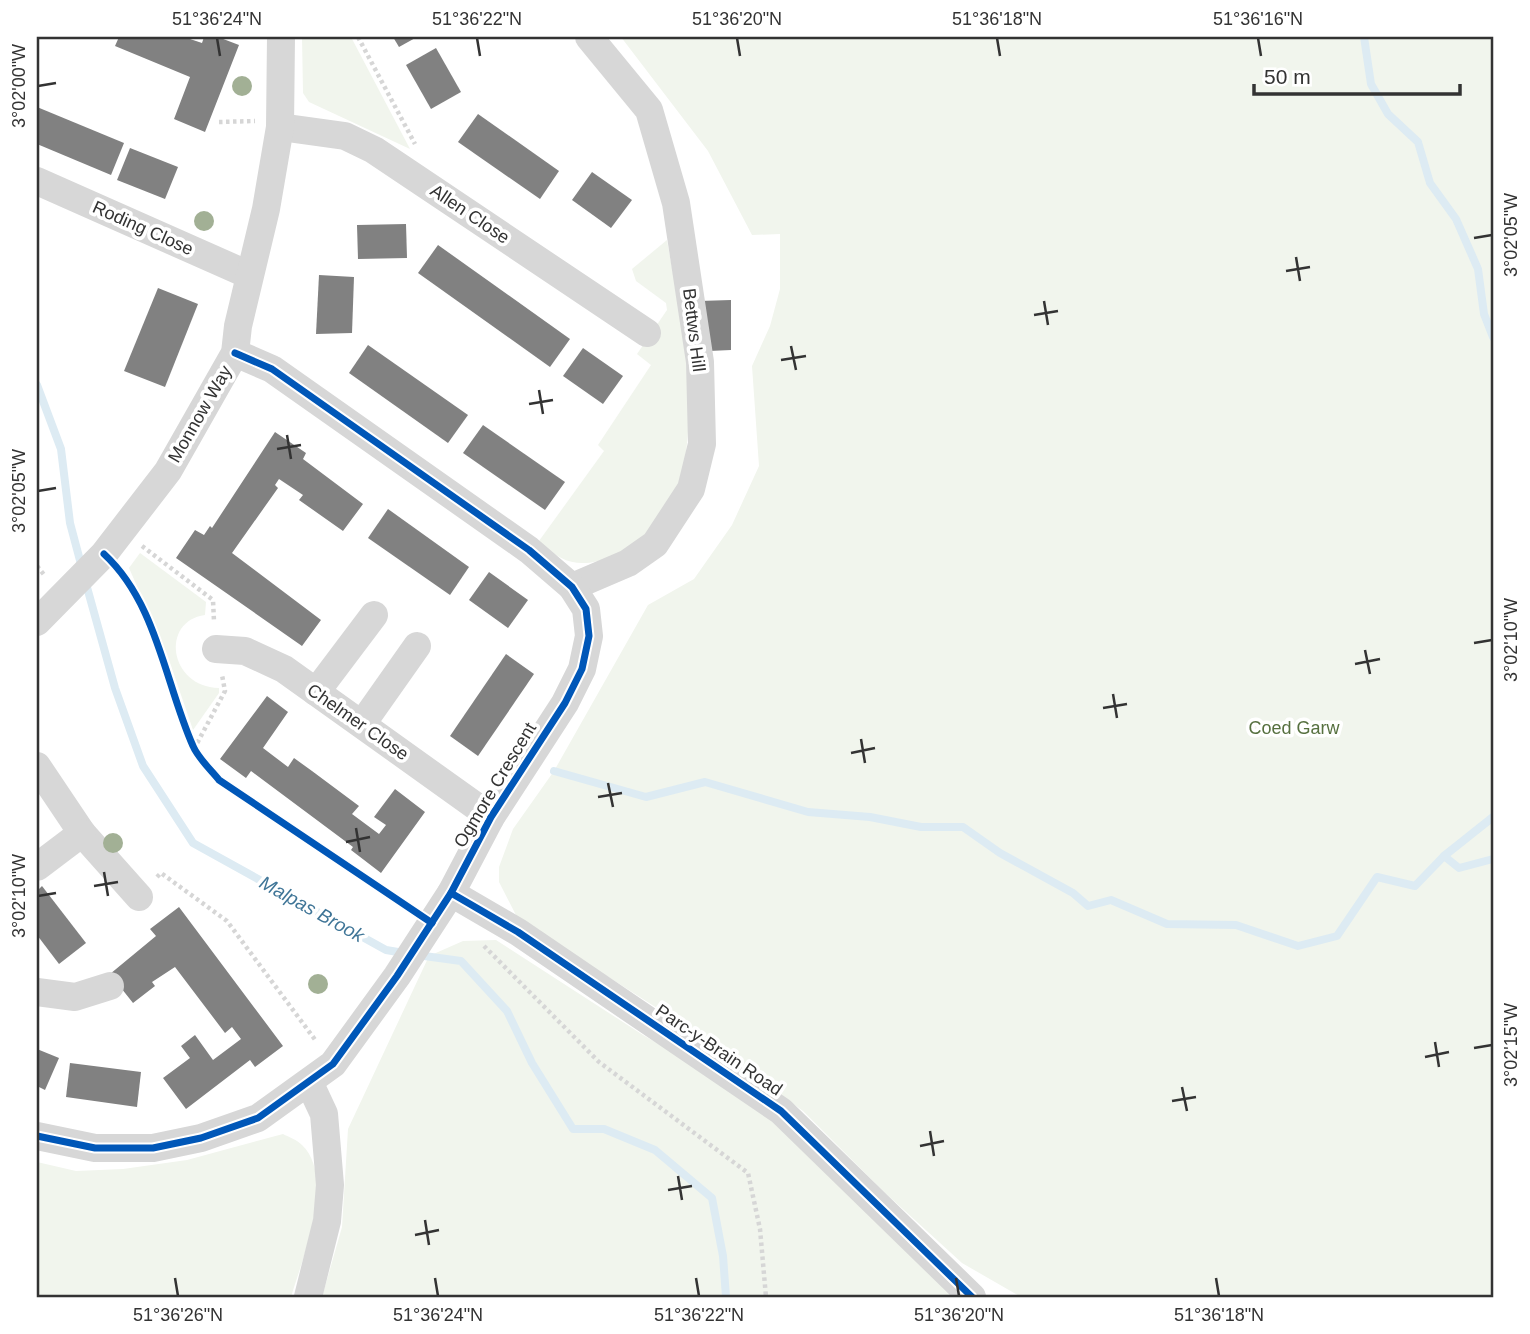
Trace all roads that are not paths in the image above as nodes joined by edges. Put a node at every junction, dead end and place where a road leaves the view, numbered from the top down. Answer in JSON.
{"nodes":[{"id":1,"x":281,"y":37,"type":"edge"},
{"id":2,"x":589,"y":37,"type":"edge"},
{"id":3,"x":280,"y":124,"type":"junction"},
{"id":4,"x":37,"y":181,"type":"edge"},
{"id":5,"x":249,"y":275,"type":"junction"},
{"id":6,"x":647,"y":333,"type":"dead end"},
{"id":7,"x":235,"y":353,"type":"junction"},
{"id":8,"x":572,"y":587,"type":"junction"},
{"id":9,"x":374,"y":615,"type":"dead end"},
{"id":10,"x":37,"y":622,"type":"edge"},
{"id":11,"x":417,"y":646,"type":"dead end"},
{"id":12,"x":216,"y":649,"type":"road end"},
{"id":13,"x":316,"y":692,"type":"junction"},
{"id":14,"x":362,"y":724,"type":"junction"},
{"id":15,"x":37,"y":766,"type":"edge"},
{"id":16,"x":491,"y":817,"type":"junction"},
{"id":17,"x":82,"y":833,"type":"junction"},
{"id":18,"x":37,"y":867,"type":"edge"},
{"id":19,"x":451,"y":892,"type":"junction"},
{"id":20,"x":139,"y":898,"type":"road end"},
{"id":21,"x":110,"y":986,"type":"dead end"},
{"id":22,"x":37,"y":992,"type":"edge"},
{"id":23,"x":310,"y":1084,"type":"junction"},
{"id":24,"x":37,"y":1136,"type":"edge"},
{"id":25,"x":308,"y":1297,"type":"edge"},
{"id":26,"x":972,"y":1297,"type":"edge"}],
"edges":[{"from":1,"to":3,"type":"street","name":"Monnow Way"},
{"from":2,"to":8,"type":"street","name":"Bettws Hill"},
{"from":3,"to":5,"type":"street","name":"Monnow Way"},
{"from":3,"to":6,"type":"street","name":"Allen Close"},
{"from":4,"to":5,"type":"street","name":"Roding Close"},
{"from":5,"to":7,"type":"street","name":"Monnow Way"},
{"from":7,"to":8,"type":"street","name":"Ogmore Crescent"},
{"from":7,"to":10,"type":"street","name":"Monnow Way"},
{"from":8,"to":16,"type":"street","name":"Ogmore Crescent"},
{"from":9,"to":13,"type":"street"},
{"from":11,"to":14,"type":"street"},
{"from":12,"to":13,"type":"street","name":"Chelmer Close"},
{"from":13,"to":14,"type":"street","name":"Chelmer Close"},
{"from":14,"to":16,"type":"street","name":"Chelmer Close"},
{"from":15,"to":17,"type":"street"},
{"from":16,"to":19,"type":"street","name":"Ogmore Crescent"},
{"from":17,"to":18,"type":"street"},
{"from":17,"to":20,"type":"street"},
{"from":19,"to":23,"type":"street","name":"Ogmore Crescent"},
{"from":19,"to":26,"type":"street","name":"Parc-y-Brain Road"},
{"from":21,"to":22,"type":"street"},
{"from":23,"to":24,"type":"street","name":"Ogmore Crescent"},
{"from":23,"to":25,"type":"street"}]}
